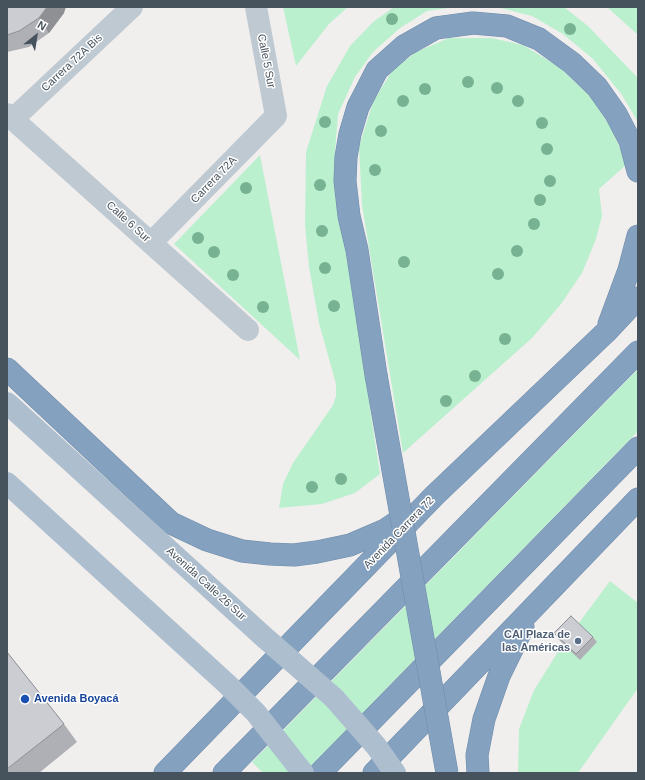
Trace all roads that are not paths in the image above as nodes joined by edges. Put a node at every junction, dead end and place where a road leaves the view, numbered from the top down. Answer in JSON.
{"nodes":[{"id":1,"x":132,"y":7,"type":"edge"},
{"id":2,"x":256,"y":7,"type":"edge"},
{"id":3,"x":276,"y":116,"type":"joint"},
{"id":4,"x":10,"y":117,"type":"edge"},
{"id":5,"x":638,"y":171,"type":"edge"},
{"id":6,"x":638,"y":236,"type":"edge"},
{"id":7,"x":151,"y":244,"type":"junction"},
{"id":8,"x":638,"y":298,"type":"edge"},
{"id":9,"x":248,"y":330,"type":"dead end"},
{"id":10,"x":606,"y":332,"type":"junction"},
{"id":11,"x":638,"y":352,"type":"edge"},
{"id":12,"x":7,"y":369,"type":"edge"},
{"id":13,"x":7,"y":403,"type":"edge"},
{"id":14,"x":638,"y":448,"type":"edge"},
{"id":15,"x":7,"y":483,"type":"edge"},
{"id":16,"x":435,"y":495,"type":"junction"},
{"id":17,"x":638,"y":499,"type":"edge"},
{"id":18,"x":534,"y":605,"type":"junction"},
{"id":19,"x":164,"y":773,"type":"edge"},
{"id":20,"x":224,"y":773,"type":"edge"},
{"id":21,"x":303,"y":773,"type":"edge"},
{"id":22,"x":320,"y":773,"type":"edge"},
{"id":23,"x":374,"y":773,"type":"edge"},
{"id":24,"x":395,"y":773,"type":"edge"},
{"id":25,"x":447,"y":773,"type":"edge"},
{"id":26,"x":478,"y":773,"type":"edge"}],
"edges":[{"from":1,"to":4,"type":"street","name":"Carrera 72A Bis"},
{"from":2,"to":3,"type":"street","name":"Calle 5 Sur"},
{"from":3,"to":7,"type":"street","name":"Carrera 72A"},
{"from":4,"to":7,"type":"street","name":"Calle 6 Sur"},
{"from":5,"to":25,"type":"highway","bridge":true},
{"from":6,"to":10,"type":"highway"},
{"from":7,"to":9,"type":"street","name":"Calle 6 Sur"},
{"from":8,"to":10,"type":"highway","name":"Avenida Carrera 72"},
{"from":10,"to":16,"type":"highway","name":"Avenida Carrera 72"},
{"from":11,"to":20,"type":"highway"},
{"from":12,"to":16,"type":"highway"},
{"from":13,"to":24,"type":"main road","name":"Avenida Calle 26 Sur","bridge":true},
{"from":14,"to":22,"type":"highway"},
{"from":15,"to":21,"type":"main road","bridge":true},
{"from":16,"to":19,"type":"highway","name":"Avenida Carrera 72"},
{"from":17,"to":18,"type":"highway"},
{"from":18,"to":23,"type":"highway"},
{"from":18,"to":26,"type":"highway"}]}
